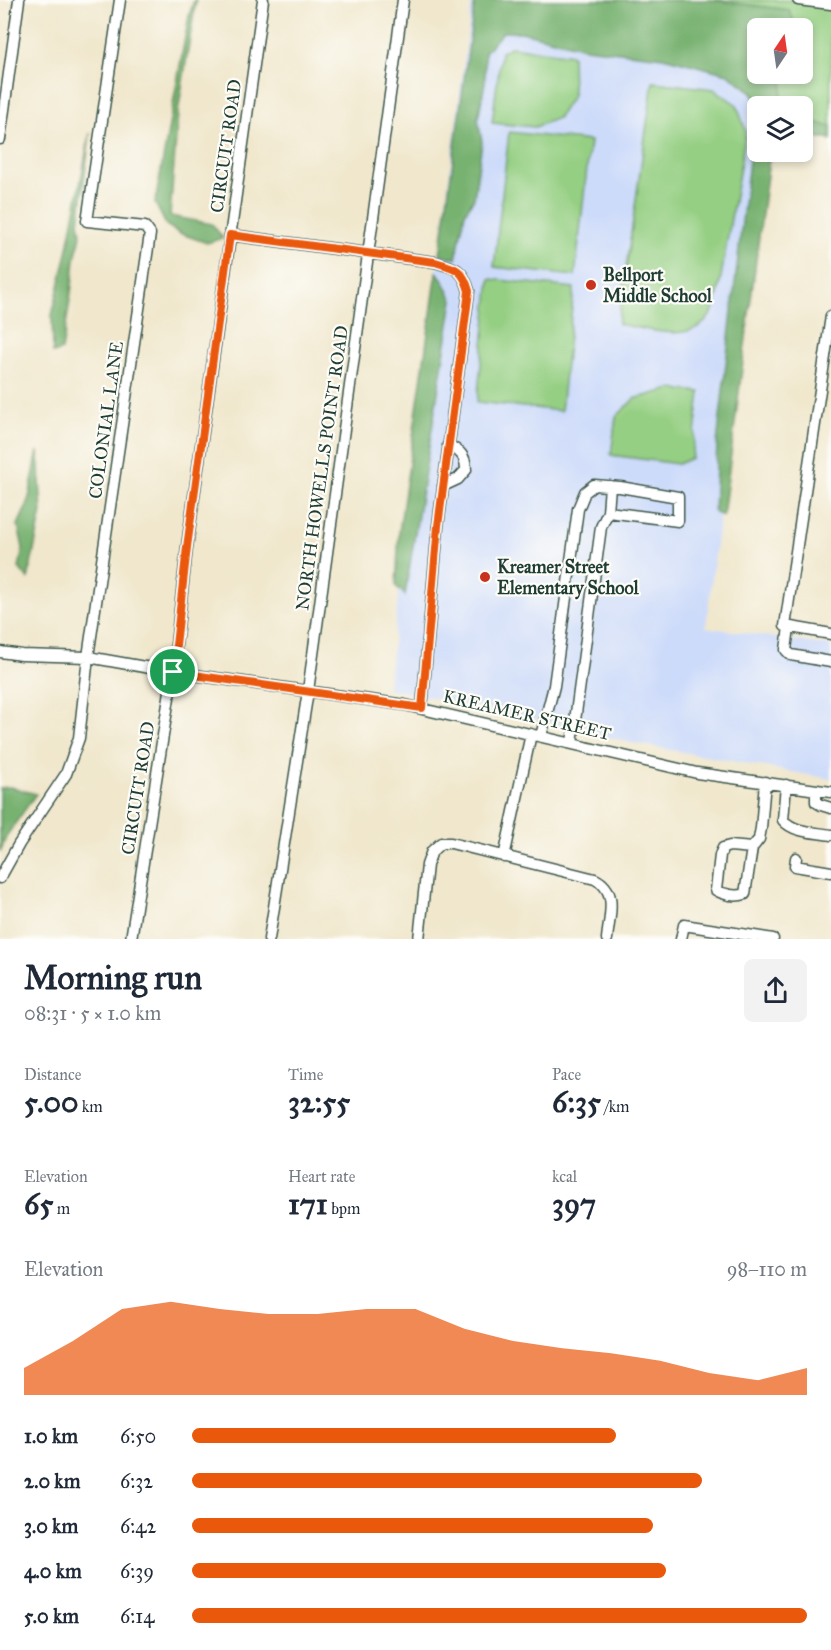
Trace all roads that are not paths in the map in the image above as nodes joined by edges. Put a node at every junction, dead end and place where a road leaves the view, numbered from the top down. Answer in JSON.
{"nodes":[{"id":1,"x":20,"y":0,"type":"edge"},
{"id":2,"x":120,"y":0,"type":"edge"},
{"id":3,"x":263,"y":0,"type":"edge"},
{"id":4,"x":403,"y":0,"type":"edge"},
{"id":5,"x":798,"y":0,"type":"edge"},
{"id":6,"x":831,"y":4,"type":"edge"},
{"id":7,"x":0,"y":139,"type":"edge"},
{"id":8,"x":230,"y":235,"type":"junction"},
{"id":9,"x":368,"y":254,"type":"junction"},
{"id":10,"x":831,"y":316,"type":"edge"},
{"id":11,"x":448,"y":446,"type":"junction"},
{"id":12,"x":443,"y":486,"type":"junction"},
{"id":13,"x":610,"y":486,"type":"junction"},
{"id":14,"x":608,"y":512,"type":"junction"},
{"id":15,"x":789,"y":627,"type":"junction"},
{"id":16,"x":831,"y":634,"type":"edge"},
{"id":17,"x":0,"y":652,"type":"edge"},
{"id":18,"x":88,"y":657,"type":"junction"},
{"id":19,"x":831,"y":662,"type":"edge"},
{"id":20,"x":173,"y":672,"type":"junction"},
{"id":21,"x":308,"y":690,"type":"junction"},
{"id":22,"x":422,"y":708,"type":"junction"},
{"id":23,"x":536,"y":735,"type":"junction"},
{"id":24,"x":572,"y":743,"type":"junction"},
{"id":25,"x":765,"y":782,"type":"junction"},
{"id":26,"x":786,"y":785,"type":"junction"},
{"id":27,"x":816,"y":790,"type":"junction"},
{"id":28,"x":831,"y":792,"type":"edge"},
{"id":29,"x":831,"y":808,"type":"edge"},
{"id":30,"x":831,"y":835,"type":"edge"},
{"id":31,"x":752,"y":848,"type":"junction"},
{"id":32,"x":504,"y":857,"type":"junction"},
{"id":33,"x":795,"y":858,"type":"dead end"},
{"id":34,"x":831,"y":872,"type":"edge"},
{"id":35,"x":0,"y":878,"type":"edge"},
{"id":36,"x":131,"y":939,"type":"edge"},
{"id":37,"x":270,"y":939,"type":"edge"},
{"id":38,"x":419,"y":939,"type":"edge"},
{"id":39,"x":607,"y":939,"type":"edge"},
{"id":40,"x":681,"y":939,"type":"edge"},
{"id":41,"x":773,"y":939,"type":"edge"}],
"edges":[{"from":1,"to":7,"type":"street"},
{"from":2,"to":18,"type":"street","name":"COLONIAL LANE"},
{"from":3,"to":8,"type":"street","name":"CIRCUIT ROAD"},
{"from":4,"to":9,"type":"street","name":"NORTH HOWELLS POINT ROAD"},
{"from":5,"to":6,"type":"street"},
{"from":8,"to":9,"type":"street"},
{"from":8,"to":20,"type":"street","name":"CIRCUIT ROAD"},
{"from":9,"to":11,"type":"street"},
{"from":9,"to":21,"type":"street","name":"NORTH HOWELLS POINT ROAD"},
{"from":10,"to":15,"type":"street"},
{"from":11,"to":12,"type":"street"},
{"from":11,"to":12,"type":"street"},
{"from":12,"to":22,"type":"street"},
{"from":13,"to":14,"type":"street"},
{"from":13,"to":14,"type":"street"},
{"from":13,"to":23,"type":"street"},
{"from":14,"to":24,"type":"street"},
{"from":15,"to":16,"type":"street"},
{"from":15,"to":19,"type":"street"},
{"from":17,"to":18,"type":"street","name":"KREAMER STREET"},
{"from":18,"to":20,"type":"street","name":"KREAMER STREET"},
{"from":18,"to":35,"type":"street","name":"COLONIAL LANE"},
{"from":20,"to":21,"type":"street","name":"KREAMER STREET"},
{"from":20,"to":36,"type":"street","name":"CIRCUIT ROAD"},
{"from":21,"to":22,"type":"street","name":"KREAMER STREET"},
{"from":21,"to":37,"type":"street","name":"NORTH HOWELLS POINT ROAD"},
{"from":22,"to":23,"type":"street","name":"KREAMER STREET"},
{"from":23,"to":24,"type":"street","name":"KREAMER STREET"},
{"from":23,"to":32,"type":"street"},
{"from":24,"to":25,"type":"street","name":"KREAMER STREET"},
{"from":25,"to":26,"type":"street","name":"KREAMER STREET"},
{"from":25,"to":31,"type":"street"},
{"from":26,"to":27,"type":"street","name":"KREAMER STREET"},
{"from":26,"to":30,"type":"street"},
{"from":27,"to":28,"type":"street","name":"KREAMER STREET"},
{"from":27,"to":29,"type":"street"},
{"from":31,"to":31,"type":"street"},
{"from":32,"to":38,"type":"street"},
{"from":32,"to":39,"type":"street"},
{"from":33,"to":34,"type":"street"},
{"from":40,"to":41,"type":"street"}]}
